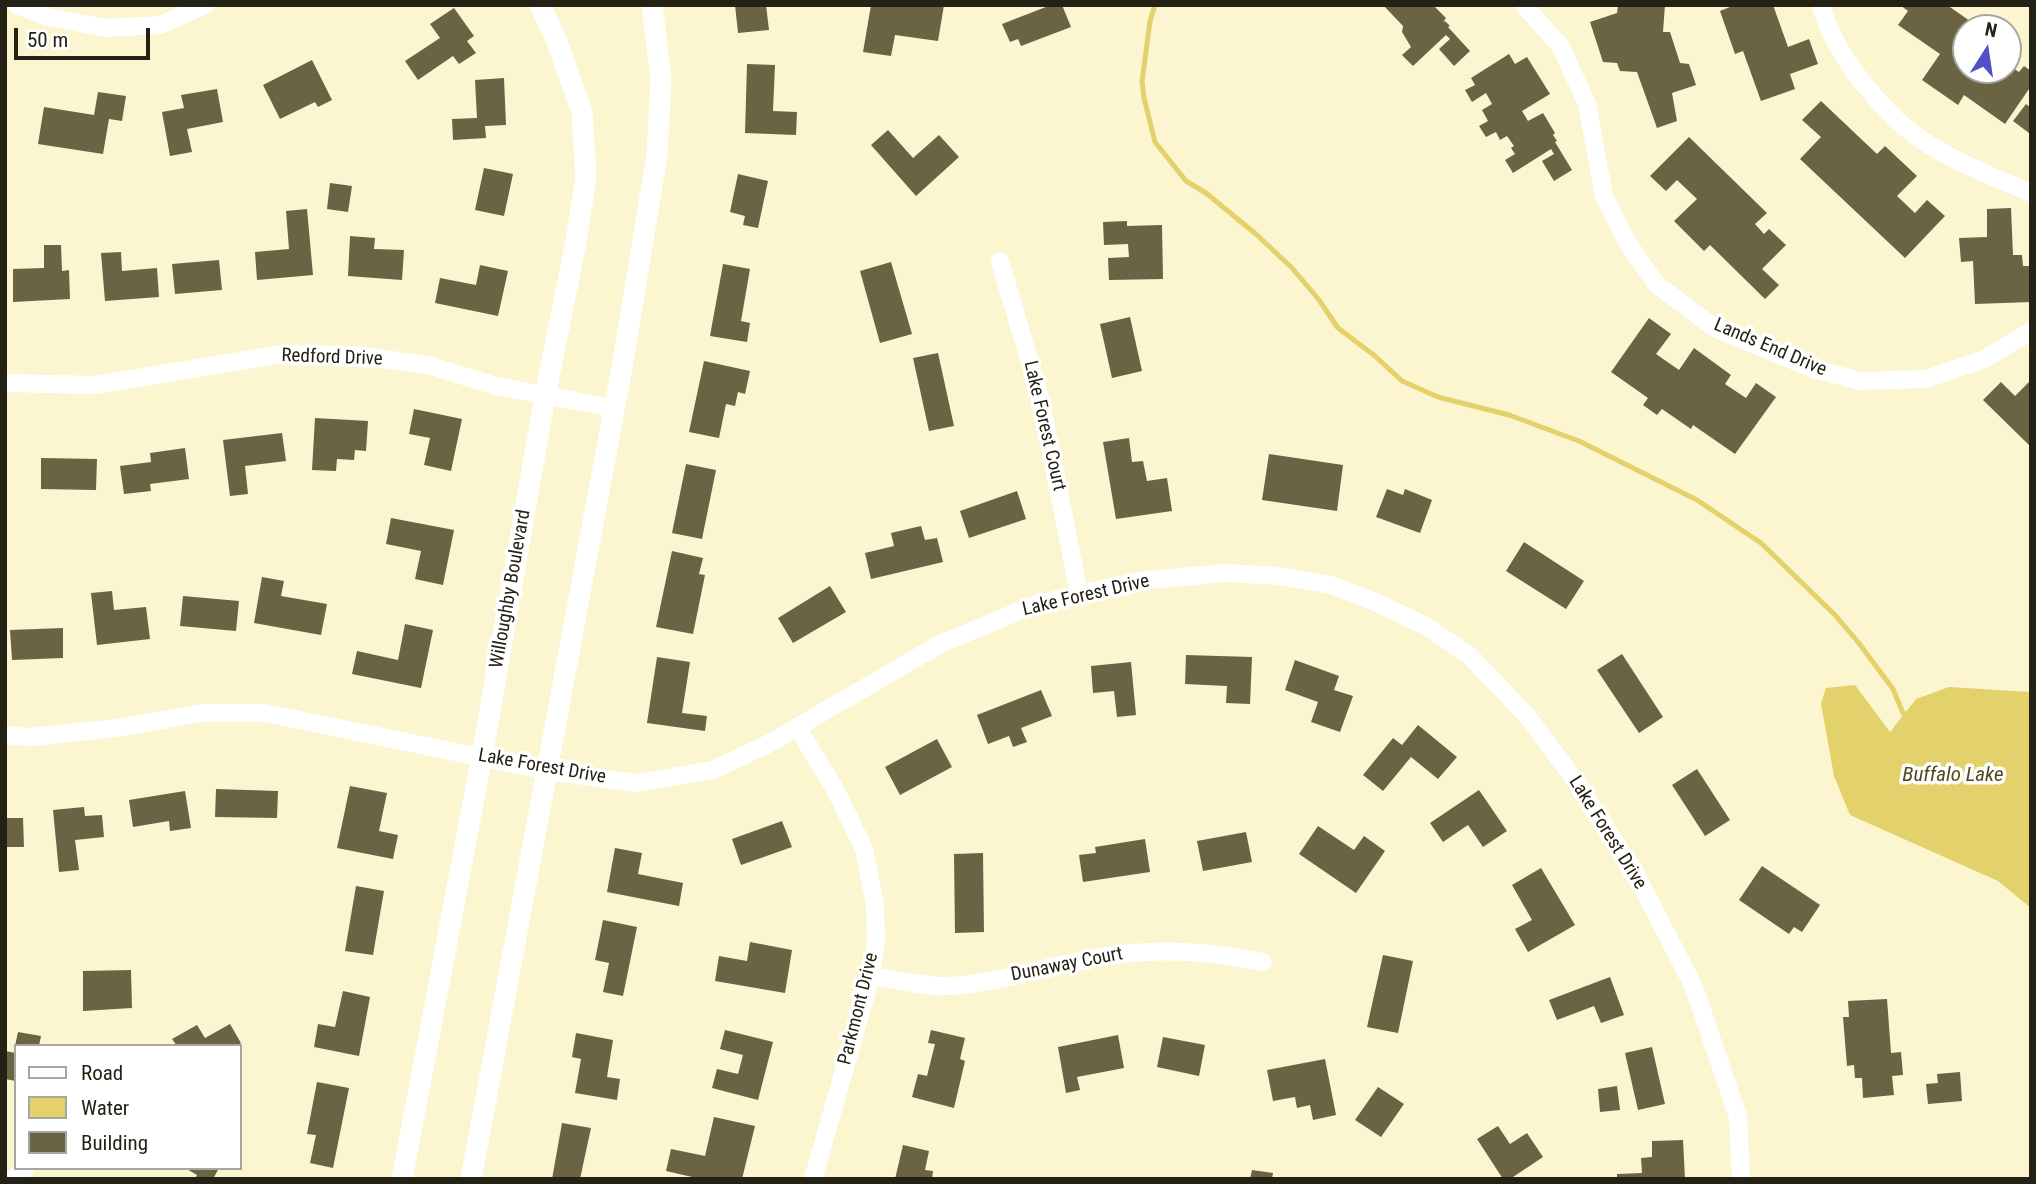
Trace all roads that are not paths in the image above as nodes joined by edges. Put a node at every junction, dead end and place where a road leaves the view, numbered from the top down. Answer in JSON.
{"nodes":[{"id":1,"x":17,"y":5,"type":"edge"},
{"id":2,"x":205,"y":5,"type":"edge"},
{"id":3,"x":540,"y":5,"type":"edge"},
{"id":4,"x":652,"y":5,"type":"edge"},
{"id":5,"x":1524,"y":5,"type":"edge"},
{"id":6,"x":1821,"y":5,"type":"edge"},
{"id":7,"x":2031,"y":193,"type":"edge"},
{"id":8,"x":1000,"y":261,"type":"dead end"},
{"id":9,"x":2031,"y":331,"type":"edge"},
{"id":10,"x":5,"y":383,"type":"edge"},
{"id":11,"x":545,"y":396,"type":"junction"},
{"id":12,"x":612,"y":408,"type":"junction"},
{"id":13,"x":1079,"y":593,"type":"junction"},
{"id":14,"x":797,"y":727,"type":"junction"},
{"id":15,"x":5,"y":734,"type":"edge"},
{"id":16,"x":482,"y":756,"type":"junction"},
{"id":17,"x":548,"y":771,"type":"junction"},
{"id":18,"x":1263,"y":962,"type":"dead end"},
{"id":19,"x":871,"y":976,"type":"junction"},
{"id":20,"x":402,"y":1179,"type":"edge"},
{"id":21,"x":471,"y":1179,"type":"edge"},
{"id":22,"x":813,"y":1179,"type":"edge"},
{"id":23,"x":1741,"y":1179,"type":"edge"}],
"edges":[{"from":1,"to":2,"type":"street"},
{"from":3,"to":11,"type":"street","name":"Willoughby Boulevard"},
{"from":4,"to":12,"type":"street"},
{"from":5,"to":9,"type":"street","name":"Lands End Drive"},
{"from":6,"to":7,"type":"street"},
{"from":8,"to":13,"type":"street","name":"Lake Forest Court"},
{"from":10,"to":11,"type":"street","name":"Redford Drive"},
{"from":11,"to":12,"type":"street","name":"Redford Drive"},
{"from":11,"to":16,"type":"street","name":"Willoughby Boulevard"},
{"from":12,"to":17,"type":"street"},
{"from":13,"to":14,"type":"street","name":"Lake Forest Drive"},
{"from":13,"to":23,"type":"street","name":"Lake Forest Drive"},
{"from":14,"to":17,"type":"street","name":"Lake Forest Drive"},
{"from":14,"to":19,"type":"street","name":"Parkmont Drive"},
{"from":15,"to":16,"type":"street","name":"Lake Forest Drive"},
{"from":16,"to":17,"type":"street","name":"Lake Forest Drive"},
{"from":16,"to":20,"type":"street","name":"Willoughby Boulevard"},
{"from":17,"to":21,"type":"street"},
{"from":18,"to":19,"type":"street","name":"Dunaway Court"},
{"from":19,"to":22,"type":"street","name":"Parkmont Drive"}]}
